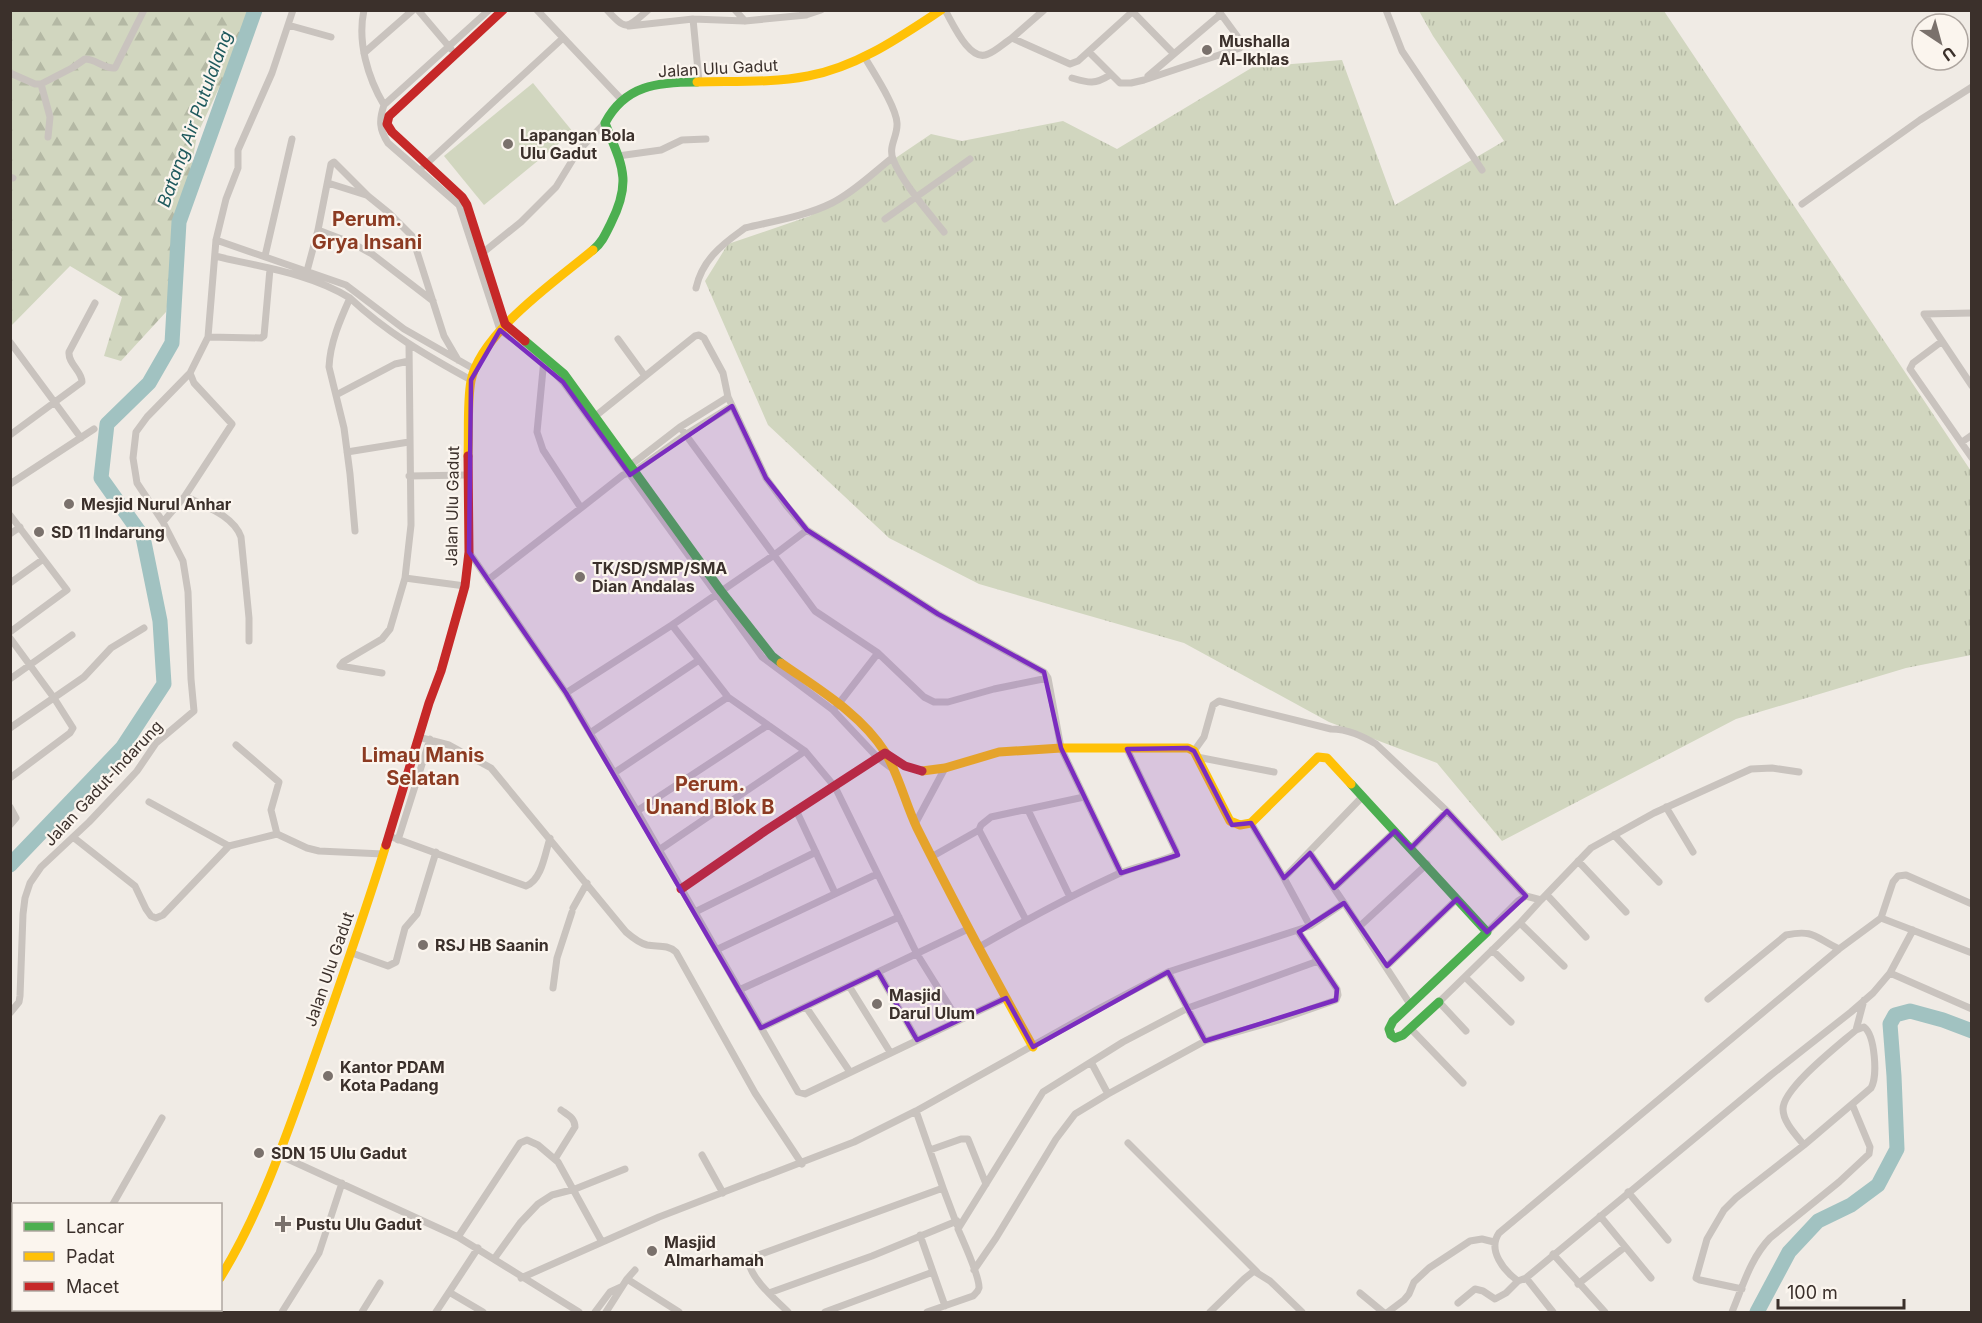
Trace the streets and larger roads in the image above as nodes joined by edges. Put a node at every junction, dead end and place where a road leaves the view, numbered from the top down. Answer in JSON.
{"nodes":[{"id":1,"x":144,"y":10,"type":"edge"},
{"id":2,"x":293,"y":10,"type":"edge"},
{"id":3,"x":364,"y":10,"type":"edge"},
{"id":4,"x":413,"y":10,"type":"edge"},
{"id":5,"x":418,"y":10,"type":"edge"},
{"id":6,"x":489,"y":10,"type":"edge"},
{"id":7,"x":503,"y":10,"type":"edge"},
{"id":8,"x":537,"y":10,"type":"edge"},
{"id":9,"x":607,"y":10,"type":"edge"},
{"id":10,"x":648,"y":10,"type":"edge"},
{"id":11,"x":735,"y":10,"type":"edge"},
{"id":12,"x":820,"y":10,"type":"edge"},
{"id":13,"x":940,"y":10,"type":"edge"},
{"id":14,"x":945,"y":10,"type":"edge"},
{"id":15,"x":1044,"y":10,"type":"edge"},
{"id":16,"x":1386,"y":10,"type":"edge"},
{"id":17,"x":1132,"y":11,"type":"edge"},
{"id":18,"x":1219,"y":12,"type":"edge"},
{"id":19,"x":804,"y":13,"type":"edge"},
{"id":20,"x":693,"y":19,"type":"junction"},
{"id":21,"x":745,"y":21,"type":"junction"},
{"id":22,"x":288,"y":25,"type":"junction"},
{"id":23,"x":629,"y":26,"type":"junction"},
{"id":24,"x":331,"y":37,"type":"dead end"},
{"id":25,"x":563,"y":38,"type":"junction"},
{"id":26,"x":1012,"y":38,"type":"junction"},
{"id":27,"x":452,"y":50,"type":"junction"},
{"id":28,"x":1089,"y":52,"type":"junction"},
{"id":29,"x":364,"y":53,"type":"junction"},
{"id":30,"x":1174,"y":54,"type":"junction"},
{"id":31,"x":864,"y":56,"type":"junction"},
{"id":32,"x":10,"y":73,"type":"edge"},
{"id":33,"x":1110,"y":75,"type":"junction"},
{"id":34,"x":1071,"y":78,"type":"dead end"},
{"id":35,"x":1144,"y":80,"type":"junction"},
{"id":36,"x":699,"y":81,"type":"junction"},
{"id":37,"x":41,"y":84,"type":"junction"},
{"id":38,"x":1971,"y":87,"type":"edge"},
{"id":39,"x":621,"y":99,"type":"junction"},
{"id":40,"x":384,"y":105,"type":"junction"},
{"id":41,"x":605,"y":123,"type":"junction"},
{"id":42,"x":48,"y":137,"type":"dead end"},
{"id":43,"x":292,"y":139,"type":"dead end"},
{"id":44,"x":706,"y":139,"type":"dead end"},
{"id":45,"x":618,"y":156,"type":"junction"},
{"id":46,"x":892,"y":158,"type":"junction"},
{"id":47,"x":970,"y":159,"type":"dead end"},
{"id":48,"x":423,"y":167,"type":"junction"},
{"id":49,"x":1482,"y":170,"type":"dead end"},
{"id":50,"x":328,"y":183,"type":"junction"},
{"id":51,"x":916,"y":195,"type":"junction"},
{"id":52,"x":368,"y":196,"type":"junction"},
{"id":53,"x":1802,"y":204,"type":"dead end"},
{"id":54,"x":885,"y":219,"type":"dead end"},
{"id":55,"x":318,"y":230,"type":"junction"},
{"id":56,"x":944,"y":232,"type":"dead end"},
{"id":57,"x":216,"y":240,"type":"junction"},
{"id":58,"x":215,"y":256,"type":"junction"},
{"id":59,"x":265,"y":256,"type":"junction"},
{"id":60,"x":479,"y":256,"type":"junction"},
{"id":61,"x":270,"y":269,"type":"junction"},
{"id":62,"x":307,"y":272,"type":"junction"},
{"id":63,"x":696,"y":288,"type":"dead end"},
{"id":64,"x":350,"y":298,"type":"junction"},
{"id":65,"x":434,"y":302,"type":"junction"},
{"id":66,"x":95,"y":303,"type":"dead end"},
{"id":67,"x":1971,"y":313,"type":"edge"},
{"id":68,"x":503,"y":327,"type":"junction"},
{"id":69,"x":208,"y":337,"type":"junction"},
{"id":70,"x":618,"y":339,"type":"dead end"},
{"id":71,"x":10,"y":342,"type":"edge"},
{"id":72,"x":1941,"y":342,"type":"junction"},
{"id":73,"x":409,"y":345,"type":"junction"},
{"id":74,"x":544,"y":359,"type":"junction"},
{"id":75,"x":458,"y":360,"type":"junction"},
{"id":76,"x":409,"y":361,"type":"junction"},
{"id":77,"x":474,"y":369,"type":"junction"},
{"id":78,"x":190,"y":373,"type":"junction"},
{"id":79,"x":645,"y":376,"type":"junction"},
{"id":80,"x":471,"y":380,"type":"junction"},
{"id":81,"x":1971,"y":386,"type":"edge"},
{"id":82,"x":336,"y":395,"type":"junction"},
{"id":83,"x":728,"y":397,"type":"junction"},
{"id":84,"x":55,"y":402,"type":"junction"},
{"id":85,"x":732,"y":406,"type":"junction"},
{"id":86,"x":593,"y":418,"type":"junction"},
{"id":87,"x":680,"y":427,"type":"junction"},
{"id":88,"x":94,"y":429,"type":"dead end"},
{"id":89,"x":10,"y":435,"type":"edge"},
{"id":90,"x":685,"y":435,"type":"junction"},
{"id":91,"x":1971,"y":435,"type":"edge"},
{"id":92,"x":81,"y":438,"type":"junction"},
{"id":93,"x":409,"y":442,"type":"junction"},
{"id":94,"x":1962,"y":442,"type":"junction"},
{"id":95,"x":347,"y":452,"type":"junction"},
{"id":96,"x":1971,"y":458,"type":"edge"},
{"id":97,"x":629,"y":471,"type":"junction"},
{"id":98,"x":467,"y":475,"type":"junction"},
{"id":99,"x":409,"y":476,"type":"junction"},
{"id":100,"x":10,"y":484,"type":"edge"},
{"id":101,"x":185,"y":496,"type":"junction"},
{"id":102,"x":581,"y":508,"type":"junction"},
{"id":103,"x":10,"y":515,"type":"edge"},
{"id":104,"x":163,"y":522,"type":"junction"},
{"id":105,"x":20,"y":527,"type":"junction"},
{"id":106,"x":807,"y":530,"type":"junction"},
{"id":107,"x":355,"y":531,"type":"dead end"},
{"id":108,"x":10,"y":534,"type":"edge"},
{"id":109,"x":469,"y":552,"type":"junction"},
{"id":110,"x":774,"y":555,"type":"junction"},
{"id":111,"x":42,"y":560,"type":"junction"},
{"id":112,"x":405,"y":578,"type":"junction"},
{"id":113,"x":488,"y":580,"type":"junction"},
{"id":114,"x":10,"y":583,"type":"edge"},
{"id":115,"x":465,"y":586,"type":"junction"},
{"id":116,"x":719,"y":592,"type":"junction"},
{"id":117,"x":672,"y":625,"type":"junction"},
{"id":118,"x":144,"y":628,"type":"dead end"},
{"id":119,"x":10,"y":632,"type":"edge"},
{"id":120,"x":72,"y":635,"type":"dead end"},
{"id":121,"x":10,"y":638,"type":"edge"},
{"id":122,"x":249,"y":641,"type":"dead end"},
{"id":123,"x":878,"y":653,"type":"junction"},
{"id":124,"x":699,"y":660,"type":"junction"},
{"id":125,"x":30,"y":665,"type":"junction"},
{"id":126,"x":382,"y":673,"type":"dead end"},
{"id":127,"x":1048,"y":678,"type":"junction"},
{"id":128,"x":10,"y":679,"type":"edge"},
{"id":129,"x":566,"y":693,"type":"junction"},
{"id":130,"x":728,"y":697,"type":"junction"},
{"id":131,"x":54,"y":698,"type":"junction"},
{"id":132,"x":836,"y":707,"type":"junction"},
{"id":133,"x":768,"y":725,"type":"junction"},
{"id":134,"x":10,"y":728,"type":"edge"},
{"id":135,"x":590,"y":733,"type":"junction"},
{"id":136,"x":418,"y":736,"type":"junction"},
{"id":137,"x":430,"y":739,"type":"junction"},
{"id":138,"x":236,"y":745,"type":"dead end"},
{"id":139,"x":1061,"y":748,"type":"junction"},
{"id":140,"x":1127,"y":749,"type":"junction"},
{"id":141,"x":805,"y":751,"type":"junction"},
{"id":142,"x":1196,"y":754,"type":"junction"},
{"id":143,"x":882,"y":756,"type":"junction"},
{"id":144,"x":945,"y":768,"type":"junction"},
{"id":145,"x":1274,"y":772,"type":"dead end"},
{"id":146,"x":1799,"y":772,"type":"dead end"},
{"id":147,"x":614,"y":773,"type":"junction"},
{"id":148,"x":10,"y":778,"type":"edge"},
{"id":149,"x":835,"y":787,"type":"junction"},
{"id":150,"x":1363,"y":796,"type":"junction"},
{"id":151,"x":1084,"y":797,"type":"junction"},
{"id":152,"x":149,"y":802,"type":"dead end"},
{"id":153,"x":10,"y":807,"type":"edge"},
{"id":154,"x":1666,"y":807,"type":"junction"},
{"id":155,"x":796,"y":810,"type":"junction"},
{"id":156,"x":1028,"y":810,"type":"junction"},
{"id":157,"x":637,"y":811,"type":"junction"},
{"id":158,"x":1446,"y":811,"type":"junction"},
{"id":159,"x":1251,"y":823,"type":"junction"},
{"id":160,"x":12,"y":824,"type":"edge"},
{"id":161,"x":915,"y":824,"type":"junction"},
{"id":162,"x":979,"y":830,"type":"junction"},
{"id":163,"x":1395,"y":831,"type":"junction"},
{"id":164,"x":277,"y":834,"type":"junction"},
{"id":165,"x":1614,"y":835,"type":"junction"},
{"id":166,"x":73,"y":837,"type":"junction"},
{"id":167,"x":393,"y":838,"type":"junction"},
{"id":168,"x":550,"y":838,"type":"junction"},
{"id":169,"x":229,"y":846,"type":"junction"},
{"id":170,"x":1411,"y":848,"type":"junction"},
{"id":171,"x":659,"y":850,"type":"junction"},
{"id":172,"x":436,"y":852,"type":"junction"},
{"id":173,"x":816,"y":852,"type":"junction"},
{"id":174,"x":1693,"y":852,"type":"dead end"},
{"id":175,"x":1310,"y":853,"type":"junction"},
{"id":176,"x":383,"y":854,"type":"junction"},
{"id":177,"x":933,"y":856,"type":"junction"},
{"id":178,"x":1578,"y":861,"type":"junction"},
{"id":179,"x":1427,"y":864,"type":"junction"},
{"id":180,"x":877,"y":873,"type":"junction"},
{"id":181,"x":1121,"y":873,"type":"junction"},
{"id":182,"x":1284,"y":878,"type":"junction"},
{"id":183,"x":1659,"y":882,"type":"dead end"},
{"id":184,"x":587,"y":883,"type":"junction"},
{"id":185,"x":1334,"y":888,"type":"junction"},
{"id":186,"x":681,"y":889,"type":"junction"},
{"id":187,"x":835,"y":893,"type":"junction"},
{"id":188,"x":1526,"y":896,"type":"junction"},
{"id":189,"x":1070,"y":897,"type":"junction"},
{"id":190,"x":1544,"y":898,"type":"junction"},
{"id":191,"x":1457,"y":899,"type":"junction"},
{"id":192,"x":1344,"y":903,"type":"junction"},
{"id":193,"x":1971,"y":904,"type":"edge"},
{"id":194,"x":694,"y":912,"type":"junction"},
{"id":195,"x":1626,"y":912,"type":"dead end"},
{"id":196,"x":898,"y":917,"type":"junction"},
{"id":197,"x":1881,"y":918,"type":"junction"},
{"id":198,"x":1026,"y":920,"type":"junction"},
{"id":199,"x":1520,"y":923,"type":"junction"},
{"id":200,"x":1310,"y":926,"type":"junction"},
{"id":201,"x":1360,"y":926,"type":"junction"},
{"id":202,"x":968,"y":929,"type":"junction"},
{"id":203,"x":1912,"y":930,"type":"junction"},
{"id":204,"x":1298,"y":931,"type":"junction"},
{"id":205,"x":1487,"y":932,"type":"junction"},
{"id":206,"x":1586,"y":937,"type":"dead end"},
{"id":207,"x":979,"y":947,"type":"junction"},
{"id":208,"x":1839,"y":949,"type":"junction"},
{"id":209,"x":716,"y":950,"type":"junction"},
{"id":210,"x":1492,"y":950,"type":"junction"},
{"id":211,"x":351,"y":952,"type":"junction"},
{"id":212,"x":1971,"y":953,"type":"edge"},
{"id":213,"x":917,"y":954,"type":"junction"},
{"id":214,"x":1318,"y":961,"type":"junction"},
{"id":215,"x":1387,"y":966,"type":"junction"},
{"id":216,"x":1564,"y":966,"type":"dead end"},
{"id":217,"x":878,"y":972,"type":"junction"},
{"id":218,"x":1168,"y":972,"type":"junction"},
{"id":219,"x":1890,"y":973,"type":"junction"},
{"id":220,"x":1465,"y":977,"type":"junction"},
{"id":221,"x":1521,"y":978,"type":"dead end"},
{"id":222,"x":849,"y":986,"type":"junction"},
{"id":223,"x":553,"y":988,"type":"dead end"},
{"id":224,"x":739,"y":990,"type":"junction"},
{"id":225,"x":1006,"y":998,"type":"junction"},
{"id":226,"x":1708,"y":999,"type":"dead end"},
{"id":227,"x":1864,"y":1000,"type":"junction"},
{"id":228,"x":1439,"y":1002,"type":"junction"},
{"id":229,"x":1410,"y":1004,"type":"junction"},
{"id":230,"x":806,"y":1006,"type":"junction"},
{"id":231,"x":1188,"y":1008,"type":"junction"},
{"id":232,"x":1971,"y":1009,"type":"edge"},
{"id":233,"x":10,"y":1013,"type":"edge"},
{"id":234,"x":958,"y":1020,"type":"junction"},
{"id":235,"x":1512,"y":1022,"type":"dead end"},
{"id":236,"x":761,"y":1028,"type":"junction"},
{"id":237,"x":1411,"y":1029,"type":"junction"},
{"id":238,"x":1466,"y":1030,"type":"dead end"},
{"id":239,"x":1856,"y":1030,"type":"junction"},
{"id":240,"x":917,"y":1040,"type":"junction"},
{"id":241,"x":1205,"y":1041,"type":"junction"},
{"id":242,"x":1034,"y":1047,"type":"junction"},
{"id":243,"x":890,"y":1052,"type":"junction"},
{"id":244,"x":1090,"y":1062,"type":"junction"},
{"id":245,"x":850,"y":1072,"type":"junction"},
{"id":246,"x":1463,"y":1083,"type":"dead end"},
{"id":247,"x":1108,"y":1094,"type":"junction"},
{"id":248,"x":1852,"y":1104,"type":"junction"},
{"id":249,"x":561,"y":1110,"type":"dead end"},
{"id":250,"x":916,"y":1111,"type":"junction"},
{"id":251,"x":162,"y":1118,"type":"dead end"},
{"id":252,"x":1128,"y":1143,"type":"dead end"},
{"id":253,"x":1804,"y":1145,"type":"junction"},
{"id":254,"x":930,"y":1150,"type":"junction"},
{"id":255,"x":279,"y":1155,"type":"junction"},
{"id":256,"x":702,"y":1155,"type":"dead end"},
{"id":257,"x":555,"y":1159,"type":"junction"},
{"id":258,"x":802,"y":1164,"type":"junction"},
{"id":259,"x":625,"y":1169,"type":"dead end"},
{"id":260,"x":342,"y":1183,"type":"junction"},
{"id":261,"x":986,"y":1184,"type":"junction"},
{"id":262,"x":944,"y":1188,"type":"junction"},
{"id":263,"x":575,"y":1189,"type":"junction"},
{"id":264,"x":1628,"y":1192,"type":"junction"},
{"id":265,"x":723,"y":1193,"type":"junction"},
{"id":266,"x":114,"y":1203,"type":"edge"},
{"id":267,"x":1600,"y":1216,"type":"junction"},
{"id":268,"x":957,"y":1225,"type":"junction"},
{"id":269,"x":920,"y":1235,"type":"junction"},
{"id":270,"x":458,"y":1237,"type":"junction"},
{"id":271,"x":1668,"y":1240,"type":"dead end"},
{"id":272,"x":602,"y":1242,"type":"junction"},
{"id":273,"x":1494,"y":1242,"type":"junction"},
{"id":274,"x":1625,"y":1246,"type":"junction"},
{"id":275,"x":478,"y":1248,"type":"junction"},
{"id":276,"x":1553,"y":1254,"type":"junction"},
{"id":277,"x":494,"y":1259,"type":"junction"},
{"id":278,"x":634,"y":1270,"type":"dead end"},
{"id":279,"x":974,"y":1270,"type":"junction"},
{"id":280,"x":933,"y":1272,"type":"junction"},
{"id":281,"x":1257,"y":1272,"type":"junction"},
{"id":282,"x":222,"y":1275,"type":"edge"},
{"id":283,"x":521,"y":1278,"type":"junction"},
{"id":284,"x":1526,"y":1278,"type":"junction"},
{"id":285,"x":1651,"y":1278,"type":"dead end"},
{"id":286,"x":627,"y":1279,"type":"junction"},
{"id":287,"x":1518,"y":1281,"type":"junction"},
{"id":288,"x":380,"y":1283,"type":"dead end"},
{"id":289,"x":1578,"y":1284,"type":"junction"},
{"id":290,"x":621,"y":1287,"type":"junction"},
{"id":291,"x":1742,"y":1289,"type":"junction"},
{"id":292,"x":449,"y":1292,"type":"junction"},
{"id":293,"x":769,"y":1293,"type":"junction"},
{"id":294,"x":1360,"y":1293,"type":"dead end"},
{"id":295,"x":1458,"y":1303,"type":"dead end"},
{"id":296,"x":668,"y":1305,"type":"junction"},
{"id":297,"x":945,"y":1306,"type":"junction"},
{"id":298,"x":282,"y":1312,"type":"edge"},
{"id":299,"x":362,"y":1312,"type":"edge"},
{"id":300,"x":436,"y":1312,"type":"edge"},
{"id":301,"x":483,"y":1312,"type":"edge"},
{"id":302,"x":579,"y":1312,"type":"edge"},
{"id":303,"x":595,"y":1312,"type":"edge"},
{"id":304,"x":606,"y":1312,"type":"edge"},
{"id":305,"x":663,"y":1312,"type":"edge"},
{"id":306,"x":679,"y":1312,"type":"edge"},
{"id":307,"x":788,"y":1312,"type":"edge"},
{"id":308,"x":825,"y":1312,"type":"edge"},
{"id":309,"x":927,"y":1312,"type":"edge"},
{"id":310,"x":1209,"y":1312,"type":"edge"},
{"id":311,"x":1302,"y":1312,"type":"edge"},
{"id":312,"x":1383,"y":1312,"type":"edge"},
{"id":313,"x":1388,"y":1312,"type":"edge"},
{"id":314,"x":1553,"y":1312,"type":"edge"},
{"id":315,"x":1605,"y":1312,"type":"edge"},
{"id":316,"x":1732,"y":1312,"type":"edge"}],
"edges":[{"from":1,"to":37,"type":"street"},
{"from":2,"to":22,"type":"street","name":"Jalan Gadut-Indarung"},
{"from":3,"to":29,"type":"street"},
{"from":4,"to":29,"type":"street"},
{"from":5,"to":27,"type":"street"},
{"from":6,"to":27,"type":"street"},
{"from":7,"to":27,"type":"street"},
{"from":8,"to":25,"type":"street"},
{"from":9,"to":23,"type":"street"},
{"from":10,"to":23,"type":"street"},
{"from":11,"to":21,"type":"street"},
{"from":12,"to":19,"type":"street"},
{"from":13,"to":31,"type":"street","name":"Jalan Ulu Gadut"},
{"from":14,"to":26,"type":"street"},
{"from":15,"to":26,"type":"street"},
{"from":16,"to":49,"type":"street"},
{"from":17,"to":28,"type":"street"},
{"from":17,"to":30,"type":"street"},
{"from":18,"to":30,"type":"street"},
{"from":18,"to":35,"type":"street"},
{"from":19,"to":21,"type":"street"},
{"from":20,"to":21,"type":"street"},
{"from":20,"to":23,"type":"street"},
{"from":20,"to":36,"type":"street"},
{"from":22,"to":24,"type":"street"},
{"from":22,"to":57,"type":"street","name":"Jalan Gadut-Indarung"},
{"from":25,"to":39,"type":"street"},
{"from":25,"to":48,"type":"street"},
{"from":26,"to":28,"type":"street"},
{"from":27,"to":40,"type":"street"},
{"from":27,"to":48,"type":"street"},
{"from":28,"to":33,"type":"street"},
{"from":29,"to":40,"type":"street"},
{"from":30,"to":35,"type":"street"},
{"from":31,"to":36,"type":"street","name":"Jalan Ulu Gadut"},
{"from":31,"to":46,"type":"street"},
{"from":32,"to":37,"type":"street"},
{"from":33,"to":34,"type":"street"},
{"from":33,"to":35,"type":"street"},
{"from":36,"to":39,"type":"street","name":"Jalan Ulu Gadut"},
{"from":37,"to":42,"type":"street"},
{"from":38,"to":53,"type":"street"},
{"from":39,"to":41,"type":"street"},
{"from":40,"to":48,"type":"street"},
{"from":41,"to":45,"type":"street","name":"Jalan Ulu Gadut"},
{"from":41,"to":60,"type":"street"},
{"from":43,"to":59,"type":"street"},
{"from":44,"to":45,"type":"street"},
{"from":45,"to":68,"type":"street","name":"Jalan Ulu Gadut"},
{"from":46,"to":51,"type":"street"},
{"from":46,"to":63,"type":"street"},
{"from":47,"to":51,"type":"street"},
{"from":48,"to":60,"type":"street"},
{"from":50,"to":52,"type":"street"},
{"from":50,"to":52,"type":"street"},
{"from":50,"to":55,"type":"street"},
{"from":51,"to":54,"type":"street"},
{"from":51,"to":56,"type":"street"},
{"from":52,"to":65,"type":"street"},
{"from":55,"to":62,"type":"street"},
{"from":55,"to":65,"type":"street"},
{"from":57,"to":58,"type":"street","name":"Jalan Gadut-Indarung"},
{"from":57,"to":59,"type":"street"},
{"from":58,"to":61,"type":"street"},
{"from":58,"to":69,"type":"street","name":"Jalan Gadut-Indarung"},
{"from":59,"to":62,"type":"street"},
{"from":60,"to":68,"type":"street"},
{"from":61,"to":64,"type":"street"},
{"from":61,"to":69,"type":"street"},
{"from":62,"to":75,"type":"street"},
{"from":64,"to":73,"type":"street"},
{"from":64,"to":82,"type":"street"},
{"from":65,"to":75,"type":"street"},
{"from":66,"to":84,"type":"street"},
{"from":67,"to":72,"type":"street"},
{"from":68,"to":74,"type":"street"},
{"from":68,"to":77,"type":"street","name":"Jalan Ulu Gadut"},
{"from":69,"to":78,"type":"street","name":"Jalan Gadut-Indarung"},
{"from":70,"to":79,"type":"street"},
{"from":71,"to":84,"type":"street"},
{"from":72,"to":81,"type":"street"},
{"from":72,"to":94,"type":"street"},
{"from":73,"to":76,"type":"street"},
{"from":73,"to":80,"type":"street"},
{"from":74,"to":86,"type":"street"},
{"from":74,"to":102,"type":"street"},
{"from":75,"to":77,"type":"street"},
{"from":76,"to":82,"type":"street"},
{"from":76,"to":93,"type":"street"},
{"from":77,"to":80,"type":"street","name":"Jalan Ulu Gadut"},
{"from":78,"to":101,"type":"street"},
{"from":78,"to":104,"type":"street","name":"Jalan Gadut-Indarung"},
{"from":79,"to":83,"type":"street"},
{"from":79,"to":86,"type":"street"},
{"from":80,"to":98,"type":"street","name":"Jalan Ulu Gadut"},
{"from":82,"to":95,"type":"street"},
{"from":83,"to":85,"type":"street"},
{"from":83,"to":87,"type":"street"},
{"from":84,"to":89,"type":"street"},
{"from":84,"to":92,"type":"street"},
{"from":85,"to":90,"type":"street"},
{"from":85,"to":106,"type":"street"},
{"from":86,"to":97,"type":"street"},
{"from":87,"to":90,"type":"street"},
{"from":87,"to":97,"type":"street"},
{"from":88,"to":92,"type":"street"},
{"from":90,"to":97,"type":"street"},
{"from":90,"to":110,"type":"street"},
{"from":91,"to":94,"type":"street"},
{"from":92,"to":100,"type":"street"},
{"from":93,"to":95,"type":"street"},
{"from":93,"to":99,"type":"street"},
{"from":94,"to":96,"type":"street"},
{"from":95,"to":107,"type":"street"},
{"from":97,"to":102,"type":"street"},
{"from":97,"to":116,"type":"street"},
{"from":98,"to":99,"type":"street"},
{"from":98,"to":109,"type":"street","name":"Jalan Ulu Gadut"},
{"from":99,"to":112,"type":"street"},
{"from":101,"to":104,"type":"street"},
{"from":101,"to":122,"type":"street"},
{"from":102,"to":113,"type":"street"},
{"from":103,"to":105,"type":"street"},
{"from":104,"to":166,"type":"street","name":"Jalan Gadut-Indarung"},
{"from":105,"to":108,"type":"street"},
{"from":105,"to":111,"type":"street"},
{"from":106,"to":110,"type":"street"},
{"from":106,"to":127,"type":"street"},
{"from":109,"to":113,"type":"street"},
{"from":109,"to":115,"type":"street","name":"Jalan Ulu Gadut"},
{"from":110,"to":116,"type":"street"},
{"from":110,"to":123,"type":"street"},
{"from":111,"to":114,"type":"street"},
{"from":111,"to":119,"type":"street"},
{"from":112,"to":115,"type":"street"},
{"from":112,"to":126,"type":"street"},
{"from":113,"to":129,"type":"street"},
{"from":115,"to":136,"type":"street","name":"Jalan Ulu Gadut"},
{"from":116,"to":117,"type":"street"},
{"from":116,"to":132,"type":"street"},
{"from":117,"to":124,"type":"street"},
{"from":117,"to":129,"type":"street"},
{"from":118,"to":131,"type":"street"},
{"from":120,"to":125,"type":"street"},
{"from":121,"to":125,"type":"street"},
{"from":123,"to":127,"type":"street"},
{"from":123,"to":132,"type":"street"},
{"from":124,"to":130,"type":"street"},
{"from":124,"to":135,"type":"street"},
{"from":125,"to":128,"type":"street"},
{"from":125,"to":131,"type":"street"},
{"from":127,"to":139,"type":"street"},
{"from":129,"to":135,"type":"street"},
{"from":130,"to":133,"type":"street"},
{"from":130,"to":147,"type":"street"},
{"from":131,"to":134,"type":"street"},
{"from":131,"to":148,"type":"street"},
{"from":132,"to":143,"type":"street"},
{"from":133,"to":141,"type":"street"},
{"from":133,"to":157,"type":"street"},
{"from":135,"to":147,"type":"street"},
{"from":136,"to":137,"type":"street"},
{"from":136,"to":167,"type":"street","name":"Jalan Ulu Gadut"},
{"from":137,"to":167,"type":"street"},
{"from":137,"to":168,"type":"street"},
{"from":138,"to":164,"type":"street"},
{"from":139,"to":140,"type":"street"},
{"from":139,"to":144,"type":"street"},
{"from":139,"to":151,"type":"street"},
{"from":140,"to":142,"type":"street"},
{"from":140,"to":181,"type":"street"},
{"from":141,"to":149,"type":"street"},
{"from":141,"to":171,"type":"street"},
{"from":142,"to":145,"type":"street"},
{"from":142,"to":158,"type":"street"},
{"from":142,"to":159,"type":"street"},
{"from":143,"to":144,"type":"street"},
{"from":143,"to":149,"type":"street"},
{"from":143,"to":161,"type":"street"},
{"from":144,"to":161,"type":"street"},
{"from":146,"to":154,"type":"street"},
{"from":147,"to":157,"type":"street"},
{"from":149,"to":155,"type":"street"},
{"from":149,"to":180,"type":"street"},
{"from":150,"to":159,"type":"street"},
{"from":150,"to":163,"type":"street"},
{"from":150,"to":175,"type":"street"},
{"from":151,"to":156,"type":"street"},
{"from":151,"to":181,"type":"street"},
{"from":152,"to":169,"type":"street"},
{"from":153,"to":160,"type":"street"},
{"from":154,"to":165,"type":"street"},
{"from":154,"to":174,"type":"street"},
{"from":155,"to":173,"type":"street"},
{"from":155,"to":186,"type":"street"},
{"from":156,"to":162,"type":"street"},
{"from":156,"to":189,"type":"street"},
{"from":157,"to":171,"type":"street"},
{"from":158,"to":170,"type":"street"},
{"from":158,"to":188,"type":"street"},
{"from":159,"to":182,"type":"street"},
{"from":161,"to":177,"type":"street"},
{"from":162,"to":177,"type":"street"},
{"from":162,"to":198,"type":"street"},
{"from":163,"to":170,"type":"street"},
{"from":163,"to":185,"type":"street"},
{"from":164,"to":169,"type":"street"},
{"from":164,"to":176,"type":"street"},
{"from":165,"to":178,"type":"street"},
{"from":165,"to":183,"type":"street"},
{"from":166,"to":169,"type":"street"},
{"from":166,"to":233,"type":"street","name":"Jalan Gadut-Indarung"},
{"from":167,"to":172,"type":"street"},
{"from":167,"to":176,"type":"street","name":"Jalan Ulu Gadut"},
{"from":168,"to":172,"type":"street"},
{"from":168,"to":184,"type":"street"},
{"from":170,"to":179,"type":"street"},
{"from":171,"to":186,"type":"street"},
{"from":172,"to":211,"type":"street"},
{"from":173,"to":187,"type":"street"},
{"from":173,"to":194,"type":"street"},
{"from":175,"to":182,"type":"street"},
{"from":175,"to":185,"type":"street"},
{"from":176,"to":211,"type":"street","name":"Jalan Ulu Gadut"},
{"from":177,"to":202,"type":"street"},
{"from":178,"to":190,"type":"street"},
{"from":178,"to":195,"type":"street"},
{"from":179,"to":191,"type":"street"},
{"from":179,"to":201,"type":"street"},
{"from":180,"to":187,"type":"street"},
{"from":180,"to":196,"type":"street"},
{"from":181,"to":189,"type":"street"},
{"from":182,"to":200,"type":"street"},
{"from":184,"to":223,"type":"street"},
{"from":184,"to":258,"type":"street"},
{"from":185,"to":192,"type":"street"},
{"from":186,"to":194,"type":"street"},
{"from":187,"to":209,"type":"street"},
{"from":188,"to":190,"type":"street"},
{"from":188,"to":205,"type":"street"},
{"from":189,"to":198,"type":"street"},
{"from":190,"to":199,"type":"street"},
{"from":190,"to":206,"type":"street"},
{"from":191,"to":205,"type":"street"},
{"from":191,"to":215,"type":"street"},
{"from":192,"to":200,"type":"street"},
{"from":192,"to":201,"type":"street"},
{"from":193,"to":197,"type":"street"},
{"from":194,"to":209,"type":"street"},
{"from":196,"to":213,"type":"street"},
{"from":196,"to":224,"type":"street"},
{"from":197,"to":203,"type":"street"},
{"from":197,"to":208,"type":"street"},
{"from":198,"to":207,"type":"street"},
{"from":199,"to":210,"type":"street"},
{"from":199,"to":216,"type":"street"},
{"from":200,"to":204,"type":"street"},
{"from":201,"to":215,"type":"street"},
{"from":202,"to":207,"type":"street"},
{"from":202,"to":213,"type":"street"},
{"from":203,"to":212,"type":"street"},
{"from":203,"to":219,"type":"street"},
{"from":204,"to":214,"type":"street"},
{"from":204,"to":218,"type":"street"},
{"from":205,"to":229,"type":"street"},
{"from":207,"to":225,"type":"street"},
{"from":208,"to":226,"type":"street"},
{"from":208,"to":273,"type":"street"},
{"from":209,"to":224,"type":"street"},
{"from":210,"to":220,"type":"street"},
{"from":210,"to":221,"type":"street"},
{"from":211,"to":255,"type":"street","name":"Jalan Ulu Gadut"},
{"from":213,"to":217,"type":"street"},
{"from":213,"to":234,"type":"street"},
{"from":214,"to":231,"type":"street"},
{"from":214,"to":241,"type":"street"},
{"from":215,"to":229,"type":"street"},
{"from":217,"to":222,"type":"street"},
{"from":217,"to":240,"type":"street"},
{"from":218,"to":231,"type":"street"},
{"from":218,"to":242,"type":"street"},
{"from":219,"to":227,"type":"street"},
{"from":219,"to":232,"type":"street"},
{"from":220,"to":228,"type":"street"},
{"from":220,"to":235,"type":"street"},
{"from":222,"to":230,"type":"street"},
{"from":222,"to":243,"type":"street"},
{"from":224,"to":236,"type":"street"},
{"from":225,"to":234,"type":"street"},
{"from":225,"to":242,"type":"street"},
{"from":227,"to":239,"type":"street"},
{"from":227,"to":264,"type":"street"},
{"from":228,"to":237,"type":"street"},
{"from":228,"to":238,"type":"street"},
{"from":229,"to":237,"type":"street"},
{"from":230,"to":236,"type":"street"},
{"from":230,"to":245,"type":"street"},
{"from":231,"to":241,"type":"street"},
{"from":231,"to":244,"type":"street"},
{"from":234,"to":240,"type":"street"},
{"from":236,"to":245,"type":"street"},
{"from":237,"to":246,"type":"street"},
{"from":239,"to":248,"type":"street"},
{"from":239,"to":253,"type":"street"},
{"from":240,"to":243,"type":"street"},
{"from":241,"to":247,"type":"street"},
{"from":242,"to":250,"type":"street"},
{"from":243,"to":245,"type":"street"},
{"from":244,"to":247,"type":"street"},
{"from":244,"to":261,"type":"street"},
{"from":247,"to":279,"type":"street"},
{"from":248,"to":253,"type":"street"},
{"from":248,"to":291,"type":"street"},
{"from":249,"to":257,"type":"street"},
{"from":250,"to":254,"type":"street"},
{"from":250,"to":258,"type":"street"},
{"from":251,"to":266,"type":"street"},
{"from":252,"to":281,"type":"street"},
{"from":253,"to":291,"type":"street"},
{"from":254,"to":261,"type":"street"},
{"from":254,"to":262,"type":"street"},
{"from":255,"to":260,"type":"street"},
{"from":255,"to":282,"type":"street","name":"Jalan Ulu Gadut"},
{"from":256,"to":265,"type":"street"},
{"from":257,"to":263,"type":"street"},
{"from":257,"to":270,"type":"street"},
{"from":258,"to":265,"type":"street"},
{"from":259,"to":263,"type":"street"},
{"from":260,"to":270,"type":"street"},
{"from":260,"to":298,"type":"street"},
{"from":261,"to":268,"type":"street"},
{"from":262,"to":268,"type":"street"},
{"from":262,"to":293,"type":"street"},
{"from":263,"to":272,"type":"street"},
{"from":263,"to":277,"type":"street"},
{"from":264,"to":267,"type":"street"},
{"from":264,"to":271,"type":"street"},
{"from":265,"to":272,"type":"street"},
{"from":267,"to":274,"type":"street"},
{"from":267,"to":276,"type":"street"},
{"from":268,"to":269,"type":"street"},
{"from":268,"to":279,"type":"street"},
{"from":269,"to":280,"type":"street"},
{"from":269,"to":293,"type":"street"},
{"from":270,"to":275,"type":"street"},
{"from":272,"to":283,"type":"street"},
{"from":273,"to":287,"type":"street"},
{"from":273,"to":313,"type":"street"},
{"from":274,"to":285,"type":"street"},
{"from":274,"to":289,"type":"street"},
{"from":275,"to":277,"type":"street"},
{"from":275,"to":292,"type":"street"},
{"from":276,"to":284,"type":"street"},
{"from":276,"to":289,"type":"street"},
{"from":277,"to":283,"type":"street"},
{"from":278,"to":286,"type":"street"},
{"from":279,"to":297,"type":"street"},
{"from":280,"to":297,"type":"street"},
{"from":280,"to":308,"type":"street"},
{"from":281,"to":310,"type":"street"},
{"from":281,"to":311,"type":"street"},
{"from":283,"to":302,"type":"street"},
{"from":284,"to":287,"type":"street"},
{"from":284,"to":314,"type":"street"},
{"from":286,"to":290,"type":"street"},
{"from":286,"to":296,"type":"street"},
{"from":287,"to":295,"type":"street"},
{"from":288,"to":299,"type":"street"},
{"from":289,"to":315,"type":"street"},
{"from":290,"to":303,"type":"street"},
{"from":290,"to":304,"type":"street"},
{"from":291,"to":316,"type":"street"},
{"from":292,"to":300,"type":"street"},
{"from":292,"to":301,"type":"street"},
{"from":293,"to":307,"type":"street"},
{"from":294,"to":312,"type":"street"},
{"from":296,"to":305,"type":"street"},
{"from":296,"to":306,"type":"street"},
{"from":297,"to":309,"type":"street"}]}
